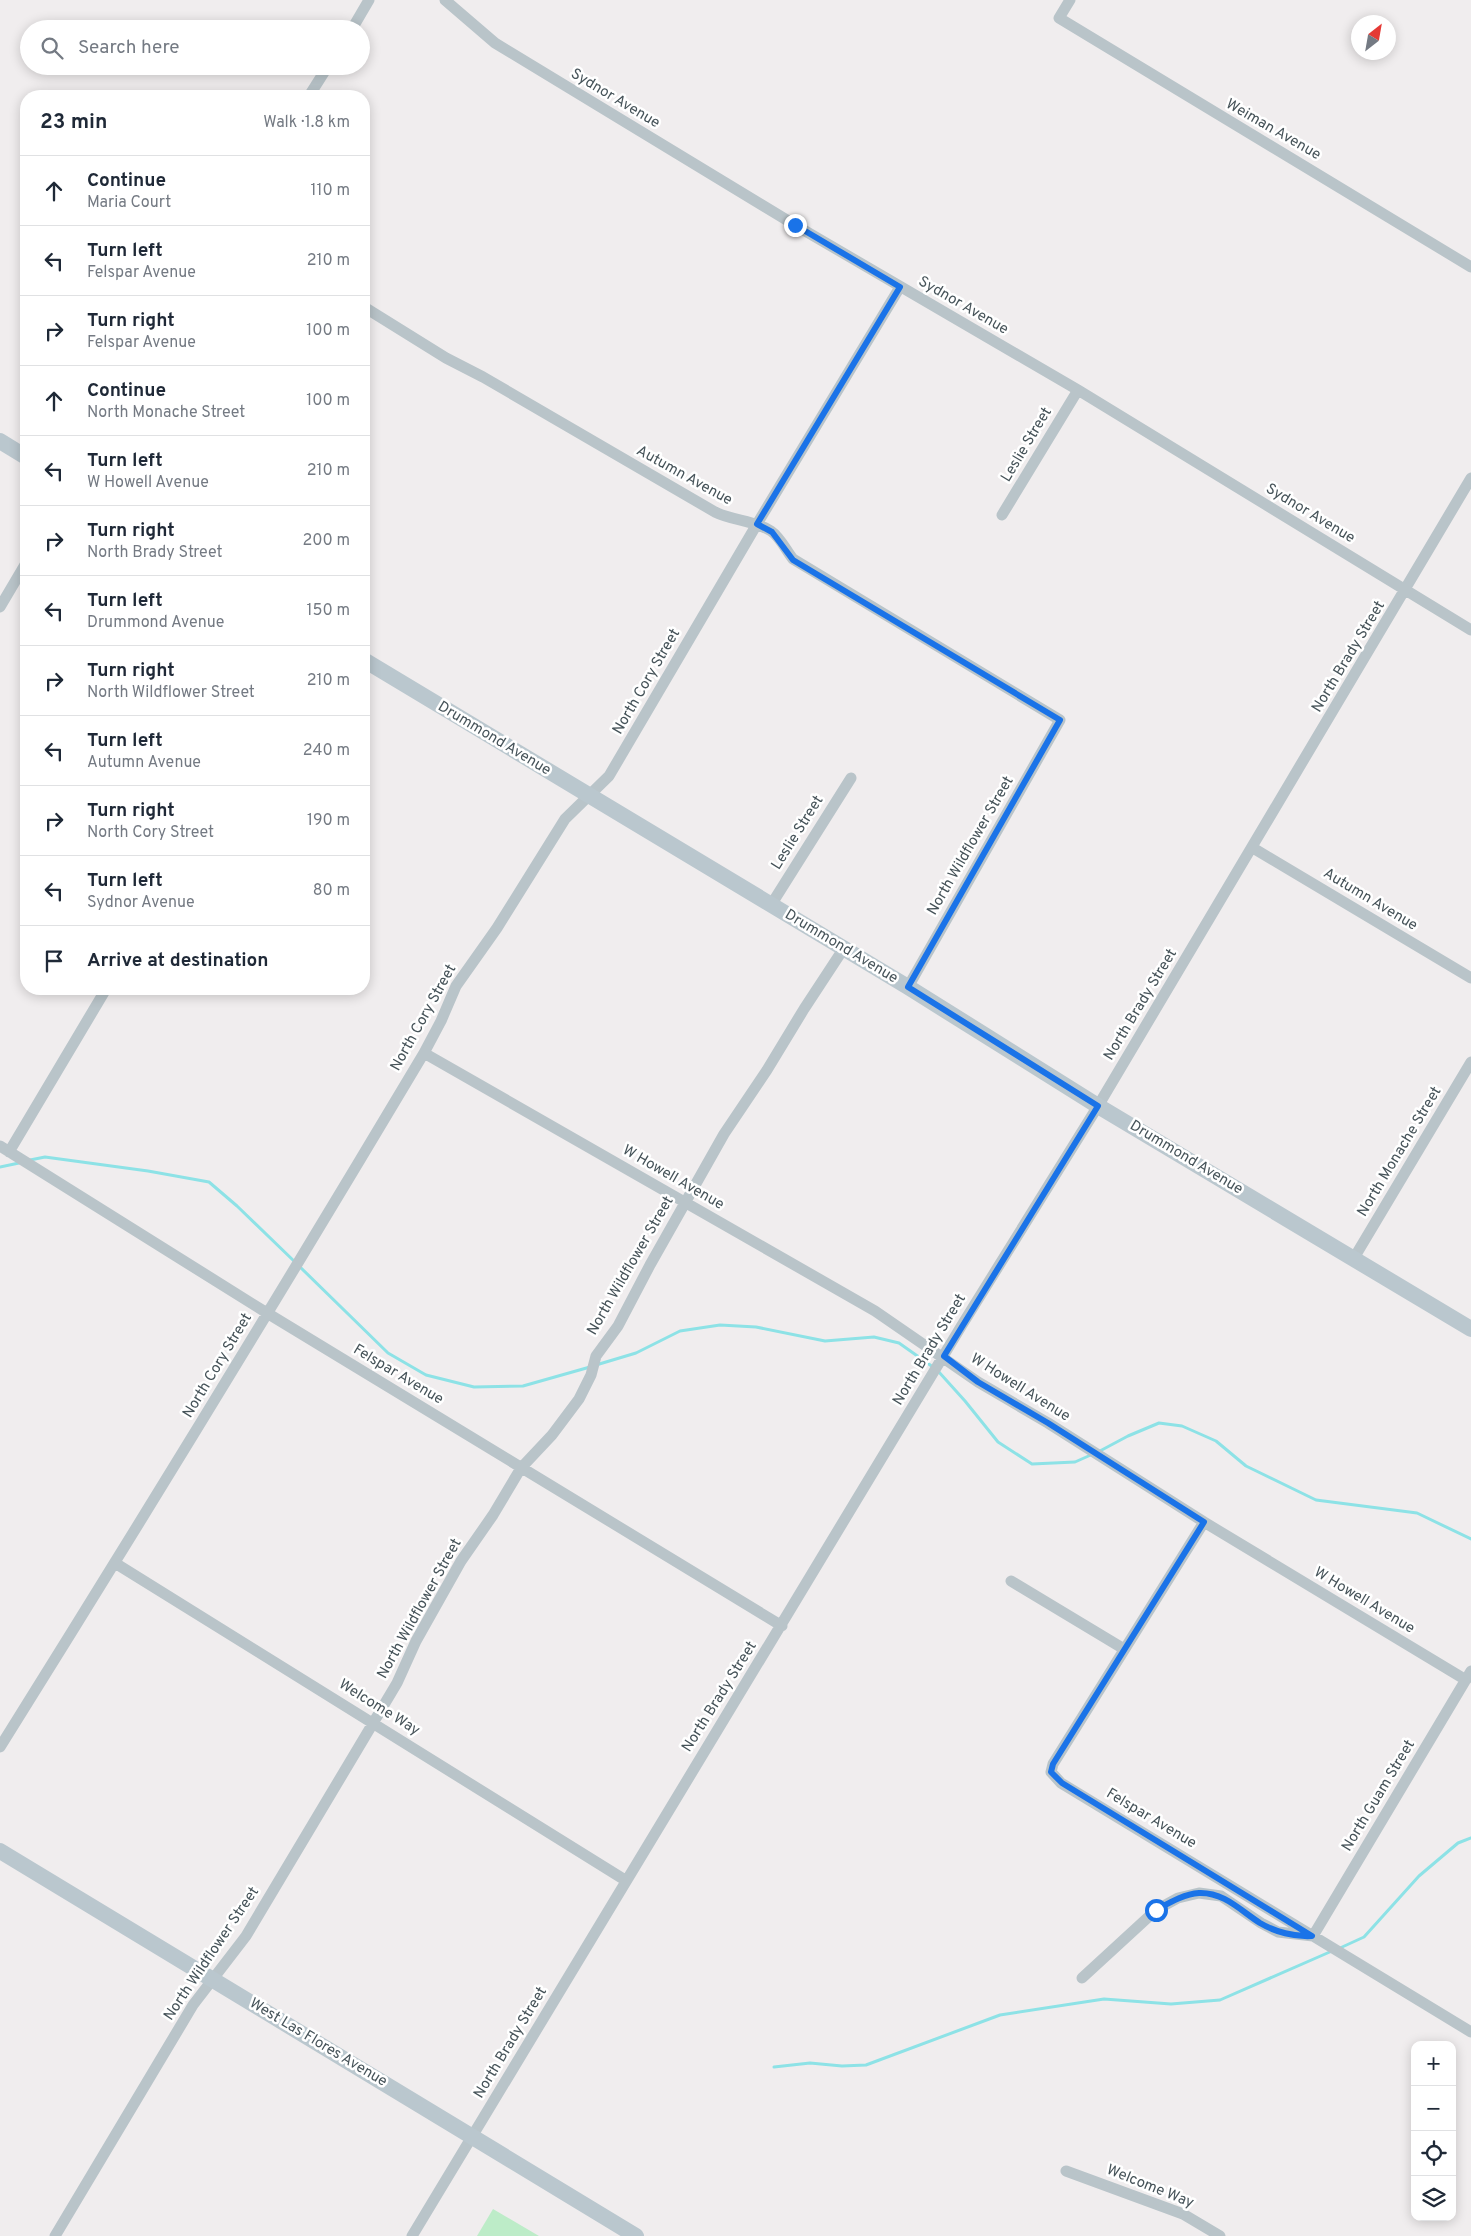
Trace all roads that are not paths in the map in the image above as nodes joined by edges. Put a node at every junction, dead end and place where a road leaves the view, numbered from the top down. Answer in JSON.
{"nodes":[{"id":1,"x":369,"y":0,"type":"edge"},
{"id":2,"x":445,"y":0,"type":"edge"},
{"id":3,"x":1070,"y":0,"type":"edge"},
{"id":4,"x":357,"y":20,"type":"edge"},
{"id":5,"x":322,"y":75,"type":"edge"},
{"id":6,"x":313,"y":90,"type":"edge"},
{"id":7,"x":1471,"y":267,"type":"edge"},
{"id":8,"x":900,"y":287,"type":"junction"},
{"id":9,"x":370,"y":311,"type":"edge"},
{"id":10,"x":1078,"y":390,"type":"junction"},
{"id":11,"x":0,"y":442,"type":"edge"},
{"id":12,"x":20,"y":454,"type":"edge"},
{"id":13,"x":1471,"y":478,"type":"edge"},
{"id":14,"x":1002,"y":516,"type":"dead end"},
{"id":15,"x":757,"y":524,"type":"junction"},
{"id":16,"x":20,"y":573,"type":"edge"},
{"id":17,"x":1406,"y":589,"type":"junction"},
{"id":18,"x":0,"y":606,"type":"edge"},
{"id":19,"x":1471,"y":630,"type":"edge"},
{"id":20,"x":370,"y":664,"type":"edge"},
{"id":21,"x":1060,"y":720,"type":"joint"},
{"id":22,"x":851,"y":778,"type":"dead end"},
{"id":23,"x":588,"y":795,"type":"junction"},
{"id":24,"x":1253,"y":848,"type":"junction"},
{"id":25,"x":771,"y":905,"type":"junction"},
{"id":26,"x":844,"y":948,"type":"junction"},
{"id":27,"x":1471,"y":978,"type":"edge"},
{"id":28,"x":908,"y":987,"type":"junction"},
{"id":29,"x":102,"y":995,"type":"edge"},
{"id":30,"x":424,"y":1053,"type":"junction"},
{"id":31,"x":1471,"y":1062,"type":"edge"},
{"id":32,"x":1098,"y":1106,"type":"junction"},
{"id":33,"x":5,"y":1149,"type":"edge"},
{"id":34,"x":685,"y":1202,"type":"junction"},
{"id":35,"x":1354,"y":1258,"type":"junction"},
{"id":36,"x":267,"y":1313,"type":"junction"},
{"id":37,"x":1471,"y":1329,"type":"edge"},
{"id":38,"x":944,"y":1356,"type":"junction"},
{"id":39,"x":521,"y":1468,"type":"junction"},
{"id":40,"x":1204,"y":1522,"type":"junction"},
{"id":41,"x":115,"y":1564,"type":"junction"},
{"id":42,"x":1012,"y":1581,"type":"dead end"},
{"id":43,"x":782,"y":1626,"type":"junction"},
{"id":44,"x":1124,"y":1649,"type":"junction"},
{"id":45,"x":1469,"y":1676,"type":"edge"},
{"id":46,"x":373,"y":1722,"type":"junction"},
{"id":47,"x":0,"y":1747,"type":"edge"},
{"id":48,"x":0,"y":1851,"type":"edge"},
{"id":49,"x":625,"y":1880,"type":"junction"},
{"id":50,"x":1312,"y":1936,"type":"junction"},
{"id":51,"x":1082,"y":1978,"type":"dead end"},
{"id":52,"x":213,"y":1979,"type":"junction"},
{"id":53,"x":1471,"y":2032,"type":"edge"},
{"id":54,"x":473,"y":2136,"type":"junction"},
{"id":55,"x":1066,"y":2171,"type":"dead end"},
{"id":56,"x":55,"y":2236,"type":"edge"},
{"id":57,"x":412,"y":2236,"type":"edge"},
{"id":58,"x":636,"y":2236,"type":"edge"},
{"id":59,"x":1220,"y":2236,"type":"edge"}],
"edges":[{"from":1,"to":4,"type":"street"},
{"from":2,"to":8,"type":"street","name":"Sydnor Avenue"},
{"from":3,"to":7,"type":"street","name":"Weiman Avenue"},
{"from":5,"to":6,"type":"street"},
{"from":8,"to":10,"type":"street","name":"Sydnor Avenue"},
{"from":8,"to":15,"type":"street","name":"North Cory Street"},
{"from":9,"to":15,"type":"street","name":"Autumn Avenue"},
{"from":10,"to":14,"type":"street","name":"Leslie Street"},
{"from":10,"to":17,"type":"street","name":"Sydnor Avenue"},
{"from":11,"to":12,"type":"street"},
{"from":13,"to":17,"type":"street","name":"North Brady Street"},
{"from":15,"to":21,"type":"street","name":"Autumn Avenue"},
{"from":15,"to":23,"type":"street","name":"North Cory Street"},
{"from":16,"to":18,"type":"street"},
{"from":17,"to":19,"type":"street","name":"Sydnor Avenue"},
{"from":17,"to":24,"type":"street","name":"North Brady Street"},
{"from":20,"to":23,"type":"street","name":"Drummond Avenue"},
{"from":21,"to":28,"type":"street","name":"North Wildflower Street"},
{"from":22,"to":25,"type":"street","name":"Leslie Street"},
{"from":23,"to":25,"type":"street","name":"Drummond Avenue"},
{"from":23,"to":30,"type":"street","name":"North Cory Street"},
{"from":24,"to":27,"type":"street","name":"Autumn Avenue"},
{"from":24,"to":32,"type":"street","name":"North Brady Street"},
{"from":25,"to":26,"type":"street","name":"Drummond Avenue"},
{"from":26,"to":28,"type":"street","name":"Drummond Avenue"},
{"from":26,"to":34,"type":"street","name":"North Wildflower Street"},
{"from":28,"to":32,"type":"street","name":"Drummond Avenue"},
{"from":29,"to":33,"type":"street"},
{"from":30,"to":34,"type":"street","name":"W Howell Avenue"},
{"from":30,"to":36,"type":"street","name":"North Cory Street"},
{"from":31,"to":35,"type":"street","name":"North Monache Street"},
{"from":32,"to":35,"type":"street","name":"Drummond Avenue"},
{"from":32,"to":38,"type":"street","name":"North Brady Street"},
{"from":33,"to":36,"type":"street","name":"Felspar Avenue"},
{"from":34,"to":38,"type":"street","name":"W Howell Avenue"},
{"from":34,"to":39,"type":"street","name":"North Wildflower Street"},
{"from":35,"to":37,"type":"street","name":"Drummond Avenue"},
{"from":36,"to":39,"type":"street","name":"Felspar Avenue"},
{"from":36,"to":41,"type":"street","name":"North Cory Street"},
{"from":38,"to":40,"type":"street","name":"W Howell Avenue"},
{"from":38,"to":43,"type":"street","name":"North Brady Street"},
{"from":39,"to":43,"type":"street","name":"Felspar Avenue"},
{"from":39,"to":46,"type":"street","name":"North Wildflower Street"},
{"from":40,"to":44,"type":"street"},
{"from":40,"to":45,"type":"street","name":"W Howell Avenue"},
{"from":41,"to":46,"type":"street","name":"Welcome Way"},
{"from":41,"to":47,"type":"street","name":"North Cory Street"},
{"from":42,"to":44,"type":"street"},
{"from":43,"to":49,"type":"street","name":"North Brady Street"},
{"from":44,"to":50,"type":"street","name":"Felspar Avenue"},
{"from":45,"to":50,"type":"street","name":"North Guam Street"},
{"from":46,"to":49,"type":"street","name":"Welcome Way"},
{"from":46,"to":52,"type":"street","name":"North Wildflower Street"},
{"from":48,"to":52,"type":"street","name":"West Las Flores Avenue"},
{"from":49,"to":54,"type":"street","name":"North Brady Street"},
{"from":50,"to":51,"type":"street"},
{"from":50,"to":53,"type":"street","name":"Felspar Avenue"},
{"from":52,"to":54,"type":"street","name":"West Las Flores Avenue"},
{"from":52,"to":56,"type":"street","name":"North Wildflower Street"},
{"from":54,"to":57,"type":"street","name":"North Brady Street"},
{"from":54,"to":58,"type":"street","name":"West Las Flores Avenue"},
{"from":55,"to":59,"type":"street","name":"Welcome Way"}]}
